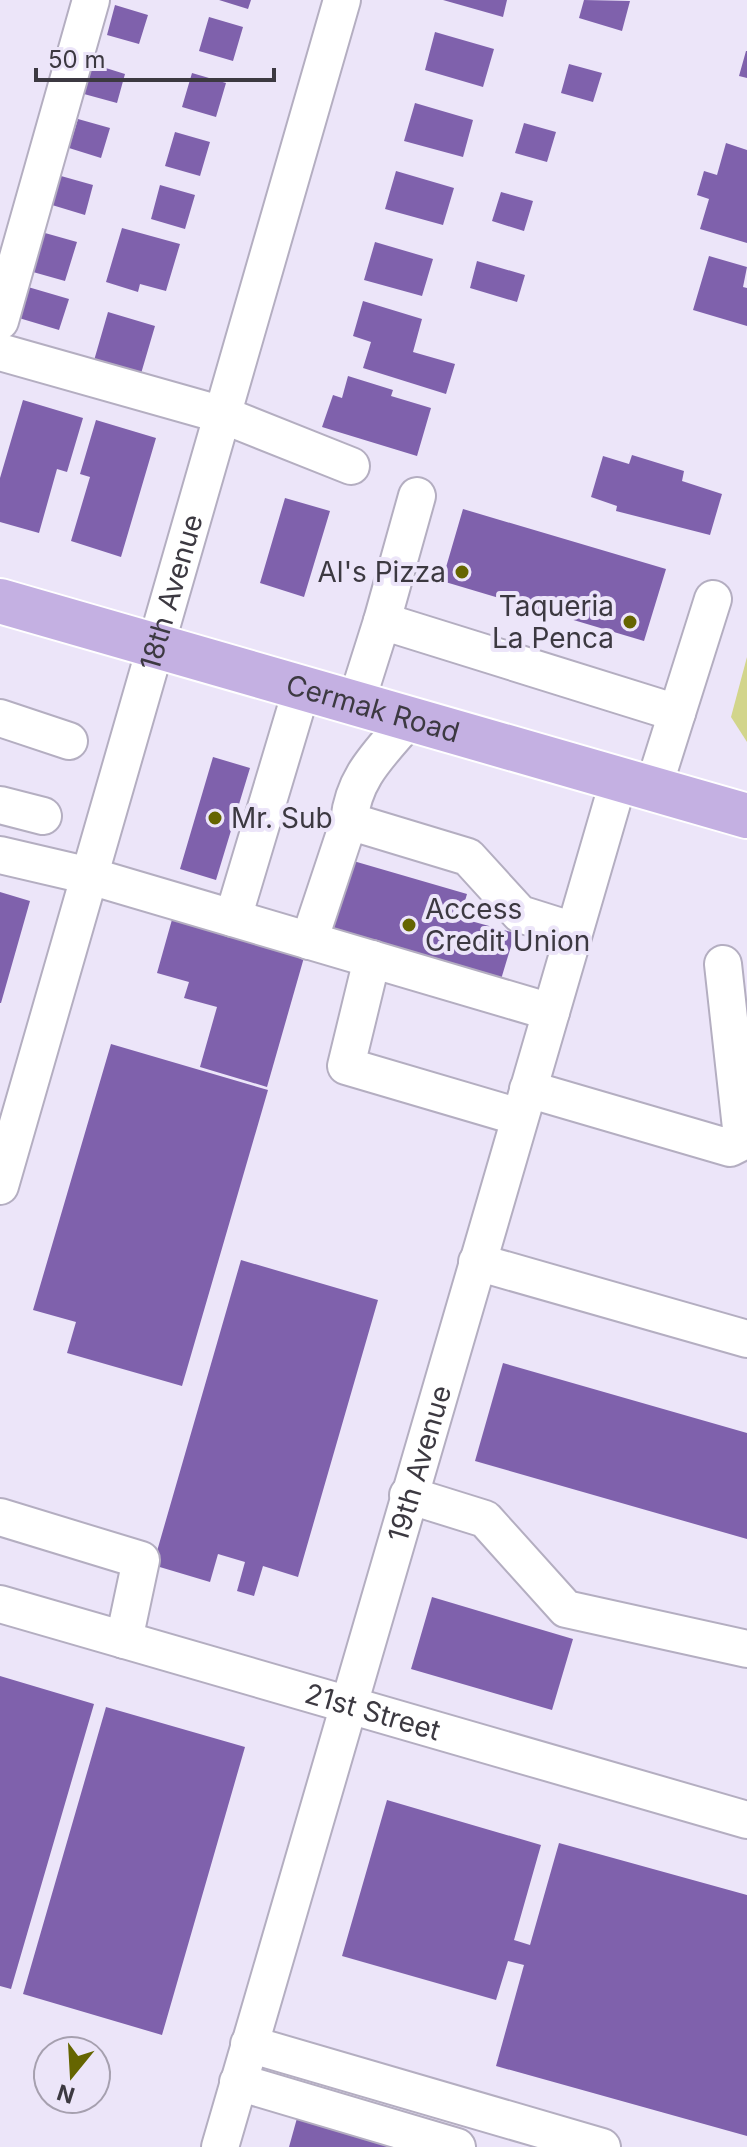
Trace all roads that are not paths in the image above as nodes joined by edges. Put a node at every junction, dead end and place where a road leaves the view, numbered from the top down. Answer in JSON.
{"nodes":[{"id":1,"x":91,"y":0,"type":"edge"},
{"id":2,"x":342,"y":0,"type":"edge"},
{"id":3,"x":0,"y":321,"type":"edge"},
{"id":4,"x":0,"y":352,"type":"edge"},
{"id":5,"x":223,"y":415,"type":"junction"},
{"id":6,"x":351,"y":466,"type":"dead end"},
{"id":7,"x":417,"y":496,"type":"dead end"},
{"id":8,"x":713,"y":599,"type":"dead end"},
{"id":9,"x":2,"y":607,"type":"edge"},
{"id":10,"x":382,"y":621,"type":"junction"},
{"id":11,"x":157,"y":646,"type":"junction"},
{"id":12,"x":302,"y":688,"type":"junction"},
{"id":13,"x":356,"y":703,"type":"junction"},
{"id":14,"x":677,"y":713,"type":"junction"},
{"id":15,"x":0,"y":718,"type":"edge"},
{"id":16,"x":409,"y":719,"type":"junction"},
{"id":17,"x":69,"y":741,"type":"dead end"},
{"id":18,"x":636,"y":784,"type":"junction"},
{"id":19,"x":0,"y":805,"type":"edge"},
{"id":20,"x":43,"y":816,"type":"dead end"},
{"id":21,"x":747,"y":816,"type":"edge"},
{"id":22,"x":349,"y":821,"type":"junction"},
{"id":23,"x":0,"y":855,"type":"edge"},
{"id":24,"x":90,"y":876,"type":"junction"},
{"id":25,"x":233,"y":918,"type":"junction"},
{"id":26,"x":574,"y":931,"type":"junction"},
{"id":27,"x":309,"y":941,"type":"junction"},
{"id":28,"x":372,"y":959,"type":"junction"},
{"id":29,"x":723,"y":964,"type":"dead end"},
{"id":30,"x":551,"y":1012,"type":"junction"},
{"id":31,"x":524,"y":1103,"type":"junction"},
{"id":32,"x":0,"y":1186,"type":"edge"},
{"id":33,"x":477,"y":1262,"type":"junction"},
{"id":34,"x":747,"y":1339,"type":"edge"},
{"id":35,"x":408,"y":1495,"type":"junction"},
{"id":36,"x":0,"y":1517,"type":"edge"},
{"id":37,"x":0,"y":1604,"type":"edge"},
{"id":38,"x":124,"y":1640,"type":"junction"},
{"id":39,"x":747,"y":1649,"type":"edge"},
{"id":40,"x":346,"y":1704,"type":"junction"},
{"id":41,"x":747,"y":1820,"type":"edge"},
{"id":42,"x":249,"y":2044,"type":"junction"},
{"id":43,"x":238,"y":2082,"type":"junction"},
{"id":44,"x":220,"y":2147,"type":"edge"},
{"id":45,"x":457,"y":2147,"type":"edge"},
{"id":46,"x":602,"y":2147,"type":"edge"}],
"edges":[{"from":1,"to":3,"type":"street"},
{"from":2,"to":5,"type":"street","name":"18th Avenue"},
{"from":4,"to":5,"type":"street"},
{"from":5,"to":6,"type":"street"},
{"from":5,"to":11,"type":"street","name":"18th Avenue"},
{"from":7,"to":10,"type":"street"},
{"from":8,"to":14,"type":"street","name":"19th Avenue"},
{"from":9,"to":11,"type":"main road","name":"Cermak Road"},
{"from":10,"to":13,"type":"street"},
{"from":10,"to":14,"type":"street"},
{"from":11,"to":12,"type":"main road","name":"Cermak Road"},
{"from":11,"to":24,"type":"street","name":"18th Avenue"},
{"from":12,"to":13,"type":"main road","name":"Cermak Road"},
{"from":12,"to":25,"type":"street"},
{"from":13,"to":16,"type":"main road","name":"Cermak Road"},
{"from":14,"to":18,"type":"street","name":"19th Avenue"},
{"from":15,"to":17,"type":"street"},
{"from":16,"to":18,"type":"main road","name":"Cermak Road"},
{"from":16,"to":22,"type":"street"},
{"from":18,"to":21,"type":"main road","name":"Cermak Road"},
{"from":18,"to":26,"type":"street","name":"19th Avenue"},
{"from":19,"to":20,"type":"street"},
{"from":22,"to":26,"type":"street"},
{"from":22,"to":27,"type":"street"},
{"from":23,"to":24,"type":"street"},
{"from":24,"to":25,"type":"street"},
{"from":24,"to":32,"type":"street","name":"18th Avenue"},
{"from":25,"to":27,"type":"street"},
{"from":26,"to":30,"type":"street","name":"19th Avenue"},
{"from":27,"to":28,"type":"street"},
{"from":28,"to":30,"type":"street"},
{"from":28,"to":31,"type":"street"},
{"from":29,"to":31,"type":"street"},
{"from":30,"to":31,"type":"street","name":"19th Avenue"},
{"from":31,"to":33,"type":"street","name":"19th Avenue"},
{"from":33,"to":34,"type":"street"},
{"from":33,"to":35,"type":"street","name":"19th Avenue"},
{"from":35,"to":39,"type":"street"},
{"from":35,"to":40,"type":"street","name":"19th Avenue"},
{"from":36,"to":38,"type":"street"},
{"from":37,"to":38,"type":"street","name":"21st Street"},
{"from":38,"to":40,"type":"street","name":"21st Street"},
{"from":40,"to":41,"type":"street","name":"21st Street"},
{"from":40,"to":42,"type":"street","name":"19th Avenue"},
{"from":42,"to":43,"type":"street","name":"19th Avenue"},
{"from":42,"to":46,"type":"street"},
{"from":43,"to":44,"type":"street","name":"19th Avenue"},
{"from":43,"to":45,"type":"street"}]}
